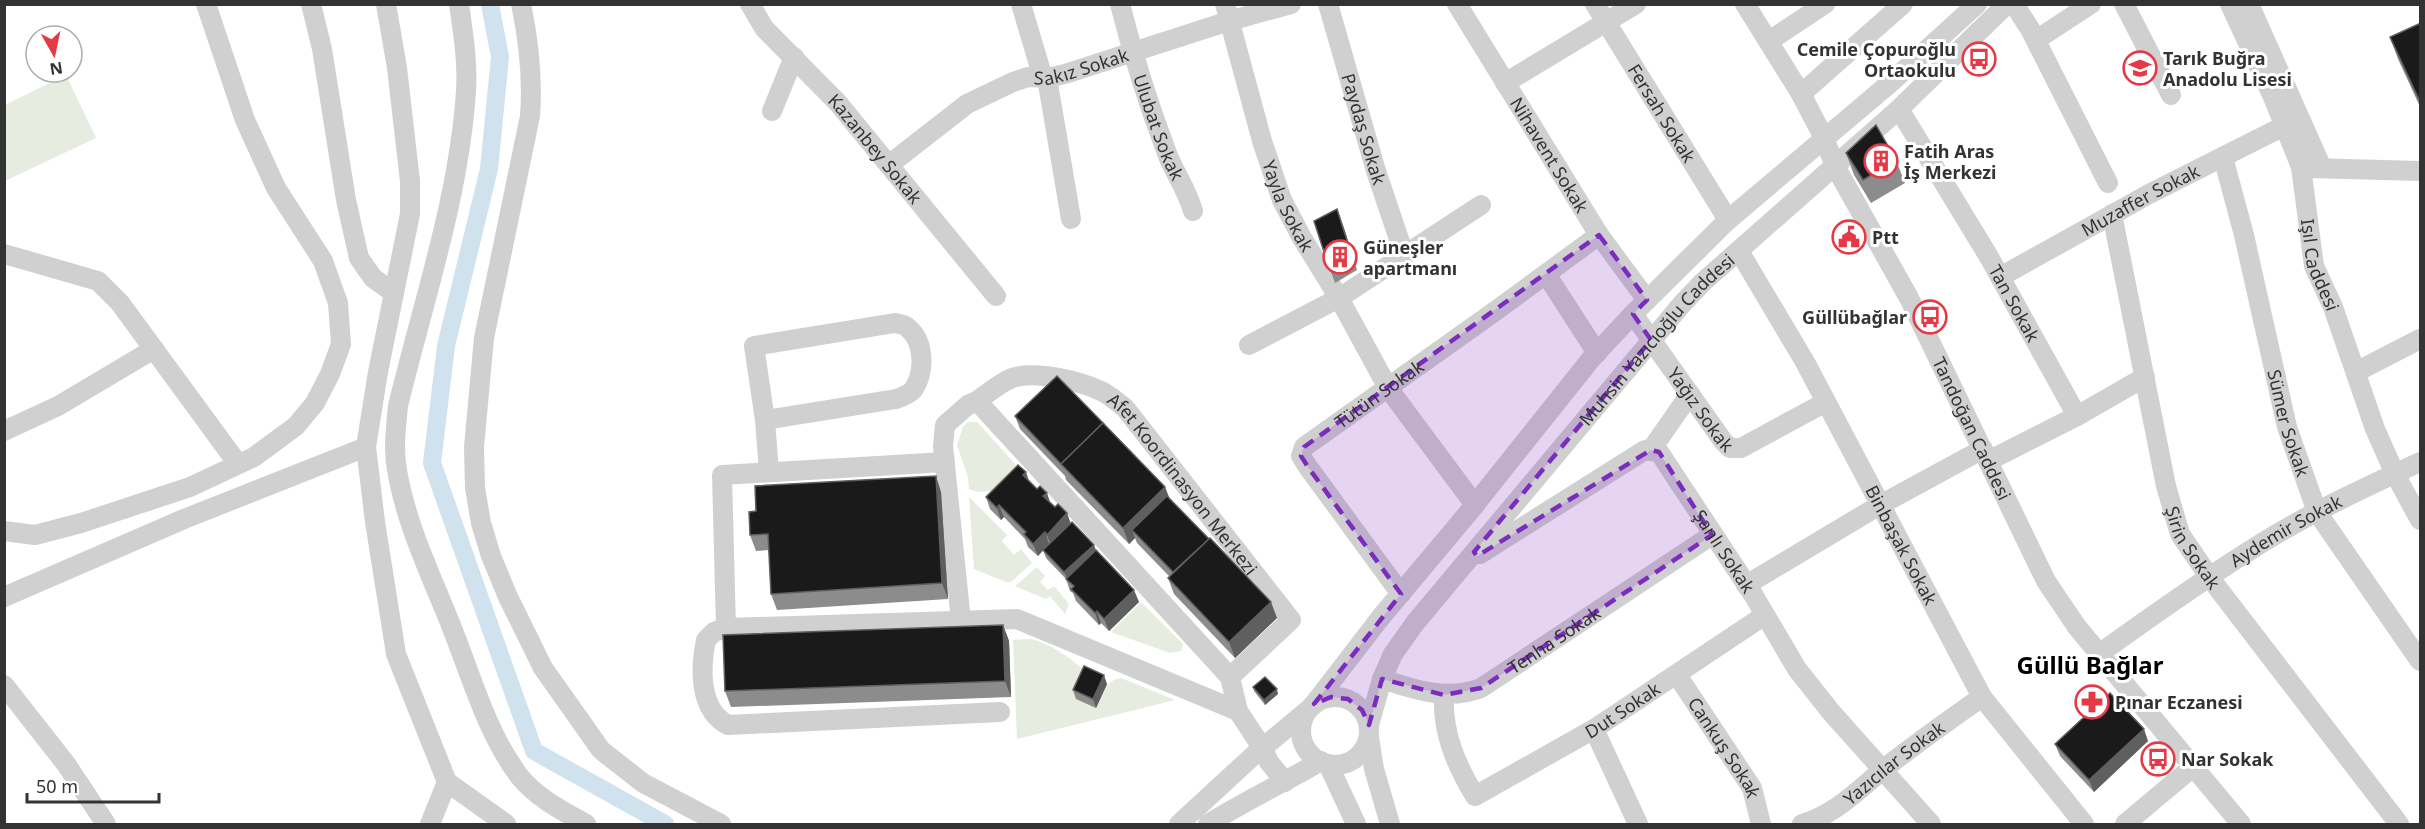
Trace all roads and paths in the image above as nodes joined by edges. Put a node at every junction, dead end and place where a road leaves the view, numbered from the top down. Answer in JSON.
{"nodes":[{"id":1,"x":206,"y":4,"type":"edge"},
{"id":2,"x":311,"y":4,"type":"edge"},
{"id":3,"x":386,"y":4,"type":"edge"},
{"id":4,"x":459,"y":4,"type":"edge"},
{"id":5,"x":521,"y":4,"type":"edge"},
{"id":6,"x":750,"y":4,"type":"edge"},
{"id":7,"x":1021,"y":4,"type":"edge"},
{"id":8,"x":1120,"y":4,"type":"edge"},
{"id":9,"x":1291,"y":4,"type":"edge"},
{"id":10,"x":1328,"y":4,"type":"edge"},
{"id":11,"x":1457,"y":4,"type":"edge"},
{"id":12,"x":1595,"y":4,"type":"edge"},
{"id":13,"x":1636,"y":4,"type":"edge"},
{"id":14,"x":1745,"y":4,"type":"edge"},
{"id":15,"x":1825,"y":4,"type":"edge"},
{"id":16,"x":1904,"y":4,"type":"edge"},
{"id":17,"x":1977,"y":4,"type":"edge"},
{"id":18,"x":2007,"y":4,"type":"edge"},
{"id":19,"x":2014,"y":4,"type":"edge"},
{"id":20,"x":2091,"y":4,"type":"edge"},
{"id":21,"x":2124,"y":4,"type":"edge"},
{"id":22,"x":2230,"y":4,"type":"edge"},
{"id":23,"x":2248,"y":4,"type":"edge"},
{"id":24,"x":1227,"y":13,"type":"edge"},
{"id":25,"x":1606,"y":23,"type":"junction"},
{"id":26,"x":2036,"y":40,"type":"junction"},
{"id":27,"x":1769,"y":41,"type":"junction"},
{"id":28,"x":1132,"y":52,"type":"junction"},
{"id":29,"x":794,"y":57,"type":"junction"},
{"id":30,"x":1045,"y":78,"type":"junction"},
{"id":31,"x":1505,"y":83,"type":"junction"},
{"id":32,"x":1801,"y":93,"type":"junction"},
{"id":33,"x":2171,"y":95,"type":"dead end"},
{"id":34,"x":1899,"y":109,"type":"junction"},
{"id":35,"x":772,"y":111,"type":"dead end"},
{"id":36,"x":2284,"y":126,"type":"junction"},
{"id":37,"x":1824,"y":138,"type":"junction"},
{"id":38,"x":2223,"y":157,"type":"junction"},
{"id":39,"x":890,"y":164,"type":"junction"},
{"id":40,"x":1835,"y":166,"type":"junction"},
{"id":41,"x":2301,"y":167,"type":"junction"},
{"id":42,"x":2322,"y":168,"type":"junction"},
{"id":43,"x":2421,"y":171,"type":"edge"},
{"id":44,"x":2108,"y":183,"type":"dead end"},
{"id":45,"x":1481,"y":205,"type":"dead end"},
{"id":46,"x":1193,"y":211,"type":"dead end"},
{"id":47,"x":2112,"y":214,"type":"junction"},
{"id":48,"x":1071,"y":219,"type":"dead end"},
{"id":49,"x":1728,"y":220,"type":"junction"},
{"id":50,"x":1599,"y":234,"type":"junction"},
{"id":51,"x":1739,"y":251,"type":"junction"},
{"id":52,"x":4,"y":254,"type":"edge"},
{"id":53,"x":1404,"y":254,"type":"junction"},
{"id":54,"x":1546,"y":274,"type":"junction"},
{"id":55,"x":2000,"y":277,"type":"junction"},
{"id":56,"x":394,"y":293,"type":"junction"},
{"id":57,"x":996,"y":296,"type":"dead end"},
{"id":58,"x":1339,"y":298,"type":"junction"},
{"id":59,"x":1640,"y":307,"type":"junction"},
{"id":60,"x":2421,"y":339,"type":"edge"},
{"id":61,"x":1650,"y":340,"type":"junction"},
{"id":62,"x":1249,"y":345,"type":"dead end"},
{"id":63,"x":154,"y":349,"type":"junction"},
{"id":64,"x":1597,"y":353,"type":"junction"},
{"id":65,"x":2356,"y":372,"type":"junction"},
{"id":66,"x":2145,"y":377,"type":"junction"},
{"id":67,"x":1388,"y":388,"type":"junction"},
{"id":68,"x":1690,"y":394,"type":"junction"},
{"id":69,"x":977,"y":401,"type":"junction"},
{"id":70,"x":1826,"y":402,"type":"junction"},
{"id":71,"x":2077,"y":416,"type":"junction"},
{"id":72,"x":765,"y":420,"type":"junction"},
{"id":73,"x":4,"y":431,"type":"edge"},
{"id":74,"x":366,"y":447,"type":"junction"},
{"id":75,"x":1651,"y":450,"type":"junction"},
{"id":76,"x":1985,"y":455,"type":"junction"},
{"id":77,"x":945,"y":462,"type":"junction"},
{"id":78,"x":2421,"y":462,"type":"edge"},
{"id":79,"x":238,"y":464,"type":"junction"},
{"id":80,"x":769,"y":472,"type":"junction"},
{"id":81,"x":2396,"y":474,"type":"junction"},
{"id":82,"x":1475,"y":504,"type":"junction"},
{"id":83,"x":1880,"y":506,"type":"junction"},
{"id":84,"x":2317,"y":513,"type":"junction"},
{"id":85,"x":2421,"y":520,"type":"edge"},
{"id":86,"x":4,"y":531,"type":"edge"},
{"id":87,"x":1713,"y":535,"type":"junction"},
{"id":88,"x":1467,"y":562,"type":"junction"},
{"id":89,"x":2210,"y":578,"type":"junction"},
{"id":90,"x":1746,"y":585,"type":"junction"},
{"id":91,"x":1401,"y":594,"type":"junction"},
{"id":92,"x":4,"y":597,"type":"edge"},
{"id":93,"x":1765,"y":615,"type":"junction"},
{"id":94,"x":961,"y":621,"type":"junction"},
{"id":95,"x":726,"y":628,"type":"junction"},
{"id":96,"x":2099,"y":654,"type":"junction"},
{"id":97,"x":2421,"y":662,"type":"edge"},
{"id":98,"x":1677,"y":675,"type":"junction"},
{"id":99,"x":1230,"y":676,"type":"junction"},
{"id":100,"x":1382,"y":679,"type":"junction"},
{"id":101,"x":7,"y":695,"type":"edge"},
{"id":102,"x":1444,"y":695,"type":"junction"},
{"id":103,"x":1982,"y":697,"type":"junction"},
{"id":104,"x":1311,"y":708,"type":"junction"},
{"id":105,"x":1239,"y":711,"type":"junction"},
{"id":106,"x":1000,"y":712,"type":"dead end"},
{"id":107,"x":1594,"y":729,"type":"junction"},
{"id":108,"x":1369,"y":730,"type":"junction"},
{"id":109,"x":1263,"y":749,"type":"junction"},
{"id":110,"x":1324,"y":763,"type":"junction"},
{"id":111,"x":2194,"y":766,"type":"junction"},
{"id":112,"x":1883,"y":770,"type":"junction"},
{"id":113,"x":447,"y":782,"type":"junction"},
{"id":114,"x":1286,"y":782,"type":"junction"},
{"id":115,"x":106,"y":825,"type":"edge"},
{"id":116,"x":430,"y":825,"type":"edge"},
{"id":117,"x":506,"y":825,"type":"edge"},
{"id":118,"x":586,"y":825,"type":"edge"},
{"id":119,"x":721,"y":825,"type":"edge"},
{"id":120,"x":1179,"y":825,"type":"edge"},
{"id":121,"x":1208,"y":825,"type":"edge"},
{"id":122,"x":1356,"y":825,"type":"edge"},
{"id":123,"x":1390,"y":825,"type":"edge"},
{"id":124,"x":1638,"y":825,"type":"edge"},
{"id":125,"x":1761,"y":825,"type":"edge"},
{"id":126,"x":1802,"y":825,"type":"edge"},
{"id":127,"x":1931,"y":825,"type":"edge"},
{"id":128,"x":2084,"y":825,"type":"edge"},
{"id":129,"x":2125,"y":825,"type":"edge"},
{"id":130,"x":2241,"y":825,"type":"edge"},
{"id":131,"x":2399,"y":825,"type":"edge"}],
"edges":[{"from":1,"to":79,"type":"street"},
{"from":2,"to":56,"type":"street"},
{"from":3,"to":56,"type":"street"},
{"from":4,"to":118,"type":"street"},
{"from":5,"to":119,"type":"street"},
{"from":6,"to":29,"type":"street","name":"Kazanbey Sokak"},
{"from":7,"to":30,"type":"street"},
{"from":8,"to":28,"type":"street","name":"Ulubat Sokak"},
{"from":9,"to":24,"type":"street","name":"Sakız Sokak"},
{"from":10,"to":53,"type":"street","name":"Paydaş Sokak"},
{"from":11,"to":31,"type":"street","name":"Nihavent Sokak"},
{"from":12,"to":25,"type":"street","name":"Fersah Sokak"},
{"from":13,"to":25,"type":"street"},
{"from":14,"to":27,"type":"street","name":"Tandoğan Caddesi"},
{"from":15,"to":27,"type":"street"},
{"from":16,"to":32,"type":"street"},
{"from":17,"to":37,"type":"street","name":"Muhsin Yazıcıoğlu Caddesi"},
{"from":18,"to":34,"type":"street","name":"Muhsin Yazıcıoğlu Caddesi"},
{"from":19,"to":26,"type":"street"},
{"from":20,"to":26,"type":"street"},
{"from":21,"to":33,"type":"street"},
{"from":22,"to":36,"type":"street","name":"Işıl Caddesi"},
{"from":23,"to":42,"type":"street"},
{"from":24,"to":28,"type":"street","name":"Sakız Sokak"},
{"from":24,"to":58,"type":"street","name":"Yayla Sokak"},
{"from":25,"to":31,"type":"street"},
{"from":25,"to":49,"type":"street","name":"Fersah Sokak"},
{"from":26,"to":44,"type":"street"},
{"from":27,"to":32,"type":"street","name":"Tandoğan Caddesi"},
{"from":28,"to":30,"type":"street","name":"Sakız Sokak"},
{"from":28,"to":46,"type":"street","name":"Ulubat Sokak"},
{"from":29,"to":35,"type":"street"},
{"from":29,"to":39,"type":"street","name":"Kazanbey Sokak"},
{"from":30,"to":39,"type":"street","name":"Sakız Sokak"},
{"from":30,"to":48,"type":"street"},
{"from":31,"to":50,"type":"street","name":"Nihavent Sokak"},
{"from":32,"to":37,"type":"street","name":"Tandoğan Caddesi"},
{"from":34,"to":40,"type":"street","name":"Muhsin Yazıcıoğlu Caddesi"},
{"from":34,"to":55,"type":"street","name":"Tan Sokak"},
{"from":36,"to":38,"type":"street","name":"Muzaffer Sokak"},
{"from":36,"to":41,"type":"street","name":"Işıl Caddesi"},
{"from":37,"to":40,"type":"street","name":"Tandoğan Caddesi"},
{"from":37,"to":49,"type":"street","name":"Muhsin Yazıcıoğlu Caddesi"},
{"from":38,"to":47,"type":"street","name":"Muzaffer Sokak"},
{"from":38,"to":84,"type":"street","name":"Sümer Sokak"},
{"from":39,"to":57,"type":"street","name":"Kazanbey Sokak"},
{"from":40,"to":51,"type":"street","name":"Muhsin Yazıcıoğlu Caddesi"},
{"from":40,"to":76,"type":"street","name":"Tandoğan Caddesi"},
{"from":41,"to":42,"type":"street"},
{"from":41,"to":65,"type":"street","name":"Işıl Caddesi"},
{"from":42,"to":43,"type":"street"},
{"from":45,"to":53,"type":"street"},
{"from":47,"to":55,"type":"street","name":"Muzaffer Sokak"},
{"from":47,"to":66,"type":"street","name":"Şirin Sokak"},
{"from":49,"to":59,"type":"street","name":"Muhsin Yazıcıoğlu Caddesi"},
{"from":50,"to":54,"type":"street","name":"Tütün Sokak"},
{"from":50,"to":59,"type":"street","name":"Nihavent Sokak"},
{"from":51,"to":61,"type":"street","name":"Muhsin Yazıcıoğlu Caddesi"},
{"from":51,"to":70,"type":"street","name":"Binbaşak Sokak"},
{"from":52,"to":63,"type":"street"},
{"from":53,"to":58,"type":"street"},
{"from":54,"to":64,"type":"street"},
{"from":54,"to":67,"type":"street","name":"Tütün Sokak"},
{"from":55,"to":71,"type":"street","name":"Tan Sokak"},
{"from":56,"to":74,"type":"street"},
{"from":58,"to":62,"type":"street"},
{"from":58,"to":67,"type":"street","name":"Yayla Sokak"},
{"from":59,"to":61,"type":"street","name":"Yağız Sokak"},
{"from":59,"to":64,"type":"street","name":"Muhsin Yazıcıoğlu Caddesi"},
{"from":60,"to":65,"type":"street"},
{"from":61,"to":68,"type":"street","name":"Yağız Sokak"},
{"from":61,"to":88,"type":"street","name":"Muhsin Yazıcıoğlu Caddesi"},
{"from":63,"to":73,"type":"street"},
{"from":63,"to":79,"type":"street"},
{"from":64,"to":82,"type":"street","name":"Muhsin Yazıcıoğlu Caddesi"},
{"from":65,"to":81,"type":"street","name":"Işıl Caddesi"},
{"from":66,"to":71,"type":"street"},
{"from":66,"to":89,"type":"street","name":"Şirin Sokak"},
{"from":67,"to":82,"type":"street","name":"Yayla Sokak"},
{"from":67,"to":91,"type":"street","name":"Tütün Sokak"},
{"from":68,"to":70,"type":"street","name":"Yağız Sokak"},
{"from":68,"to":75,"type":"street"},
{"from":69,"to":77,"type":"street","name":"Afet Koordinasyon Merkezi"},
{"from":69,"to":99,"type":"street"},
{"from":69,"to":99,"type":"street","name":"Afet Koordinasyon Merkezi"},
{"from":70,"to":83,"type":"street","name":"Binbaşak Sokak"},
{"from":71,"to":76,"type":"street"},
{"from":72,"to":72,"type":"street"},
{"from":72,"to":80,"type":"street"},
{"from":74,"to":92,"type":"street"},
{"from":74,"to":113,"type":"street"},
{"from":75,"to":87,"type":"street","name":"Şanlı Sokak"},
{"from":75,"to":88,"type":"street"},
{"from":76,"to":83,"type":"street"},
{"from":76,"to":96,"type":"street","name":"Tandoğan Caddesi"},
{"from":77,"to":80,"type":"street"},
{"from":77,"to":94,"type":"street","name":"Afet Koordinasyon Merkezi"},
{"from":78,"to":81,"type":"street","name":"Aydemir Sokak"},
{"from":79,"to":86,"type":"street"},
{"from":80,"to":95,"type":"street"},
{"from":81,"to":84,"type":"street","name":"Aydemir Sokak"},
{"from":81,"to":85,"type":"street","name":"Işıl Caddesi"},
{"from":82,"to":91,"type":"street","name":"Muhsin Yazıcıoğlu Caddesi"},
{"from":83,"to":90,"type":"street"},
{"from":83,"to":103,"type":"street","name":"Binbaşak Sokak"},
{"from":84,"to":89,"type":"street","name":"Aydemir Sokak"},
{"from":84,"to":97,"type":"street","name":"Sümer Sokak"},
{"from":87,"to":90,"type":"street","name":"Şanlı Sokak"},
{"from":87,"to":102,"type":"street","name":"Tenha Sokak"},
{"from":88,"to":100,"type":"street","name":"Muhsin Yazıcıoğlu Caddesi"},
{"from":89,"to":96,"type":"street","name":"Aydemir Sokak"},
{"from":89,"to":131,"type":"street","name":"Şirin Sokak"},
{"from":90,"to":93,"type":"street","name":"Şanlı Sokak"},
{"from":91,"to":104,"type":"street","name":"Muhsin Yazıcıoğlu Caddesi"},
{"from":93,"to":98,"type":"street","name":"Dut Sokak"},
{"from":93,"to":112,"type":"street","name":"Şanlı Sokak"},
{"from":94,"to":95,"type":"street"},
{"from":94,"to":105,"type":"street"},
{"from":95,"to":106,"type":"street"},
{"from":96,"to":111,"type":"street","name":"Tandoğan Caddesi"},
{"from":98,"to":107,"type":"street","name":"Dut Sokak"},
{"from":98,"to":125,"type":"street","name":"Cankuş Sokak"},
{"from":99,"to":105,"type":"street"},
{"from":100,"to":102,"type":"street","name":"Tenha Sokak"},
{"from":100,"to":108,"type":"street","name":"Muhsin Yazıcıoğlu Caddesi"},
{"from":101,"to":115,"type":"street"},
{"from":102,"to":107,"type":"street","name":"Dut Sokak"},
{"from":103,"to":112,"type":"street","name":"Yazıcılar Sokak"},
{"from":103,"to":128,"type":"street","name":"Binbaşak Sokak"},
{"from":104,"to":108,"type":"street"},
{"from":104,"to":109,"type":"street","name":"Muhsin Yazıcıoğlu Caddesi"},
{"from":104,"to":110,"type":"street"},
{"from":105,"to":109,"type":"street"},
{"from":107,"to":124,"type":"street"},
{"from":108,"to":110,"type":"street"},
{"from":108,"to":123,"type":"street"},
{"from":109,"to":114,"type":"street"},
{"from":109,"to":120,"type":"street","name":"Muhsin Yazıcıoğlu Caddesi"},
{"from":110,"to":114,"type":"street"},
{"from":110,"to":122,"type":"street"},
{"from":111,"to":129,"type":"street"},
{"from":111,"to":130,"type":"street","name":"Tandoğan Caddesi"},
{"from":112,"to":126,"type":"street","name":"Yazıcılar Sokak"},
{"from":112,"to":127,"type":"street","name":"Şanlı Sokak"},
{"from":113,"to":116,"type":"street"},
{"from":113,"to":117,"type":"street"},
{"from":114,"to":121,"type":"street"}]}
